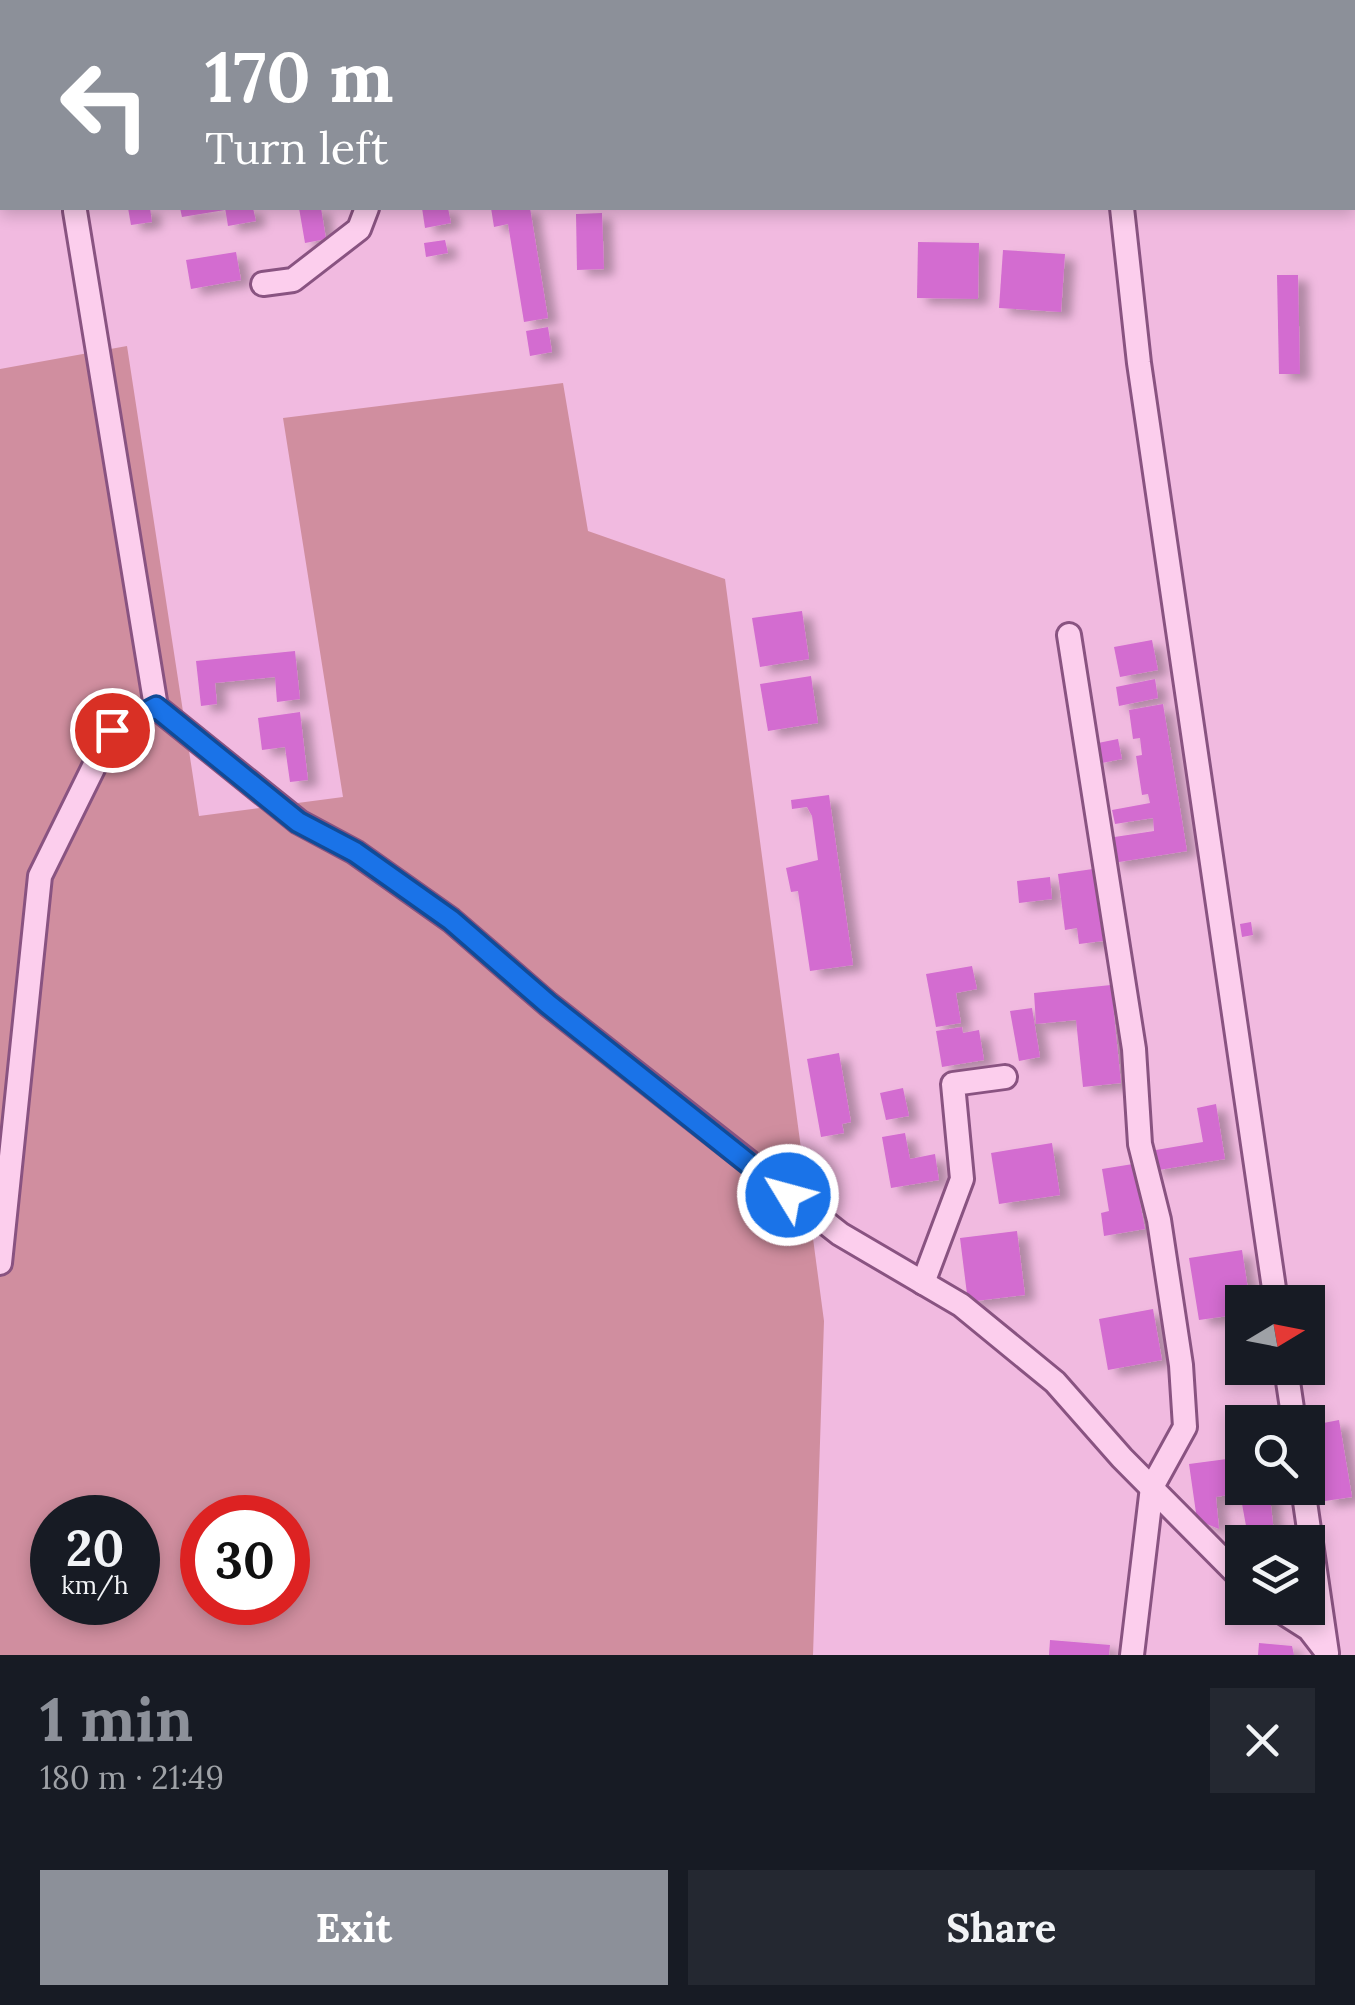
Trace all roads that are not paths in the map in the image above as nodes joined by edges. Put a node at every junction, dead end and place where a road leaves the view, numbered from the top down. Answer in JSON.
{"nodes":[{"id":1,"x":365,"y":210,"type":"edge"},
{"id":2,"x":1122,"y":210,"type":"edge"},
{"id":3,"x":76,"y":211,"type":"dead end"},
{"id":4,"x":263,"y":284,"type":"dead end"},
{"id":5,"x":1069,"y":636,"type":"dead end"},
{"id":6,"x":156,"y":707,"type":"junction"},
{"id":7,"x":1005,"y":1077,"type":"dead end"},
{"id":8,"x":0,"y":1262,"type":"edge"},
{"id":9,"x":923,"y":1283,"type":"junction"},
{"id":10,"x":1274,"y":1285,"type":"edge"},
{"id":11,"x":1152,"y":1487,"type":"junction"},
{"id":12,"x":1306,"y":1505,"type":"edge"},
{"id":13,"x":1225,"y":1562,"type":"edge"},
{"id":14,"x":1304,"y":1625,"type":"edge"},
{"id":15,"x":1328,"y":1654,"type":"edge"},
{"id":16,"x":1132,"y":1655,"type":"edge"}],
"edges":[{"from":1,"to":4,"type":"street"},
{"from":2,"to":10,"type":"street"},
{"from":3,"to":6,"type":"street"},
{"from":5,"to":11,"type":"street"},
{"from":6,"to":8,"type":"street"},
{"from":6,"to":9,"type":"street"},
{"from":7,"to":9,"type":"street"},
{"from":9,"to":11,"type":"street"},
{"from":11,"to":13,"type":"street"},
{"from":11,"to":16,"type":"street"},
{"from":12,"to":15,"type":"street"},
{"from":14,"to":15,"type":"street"}]}
